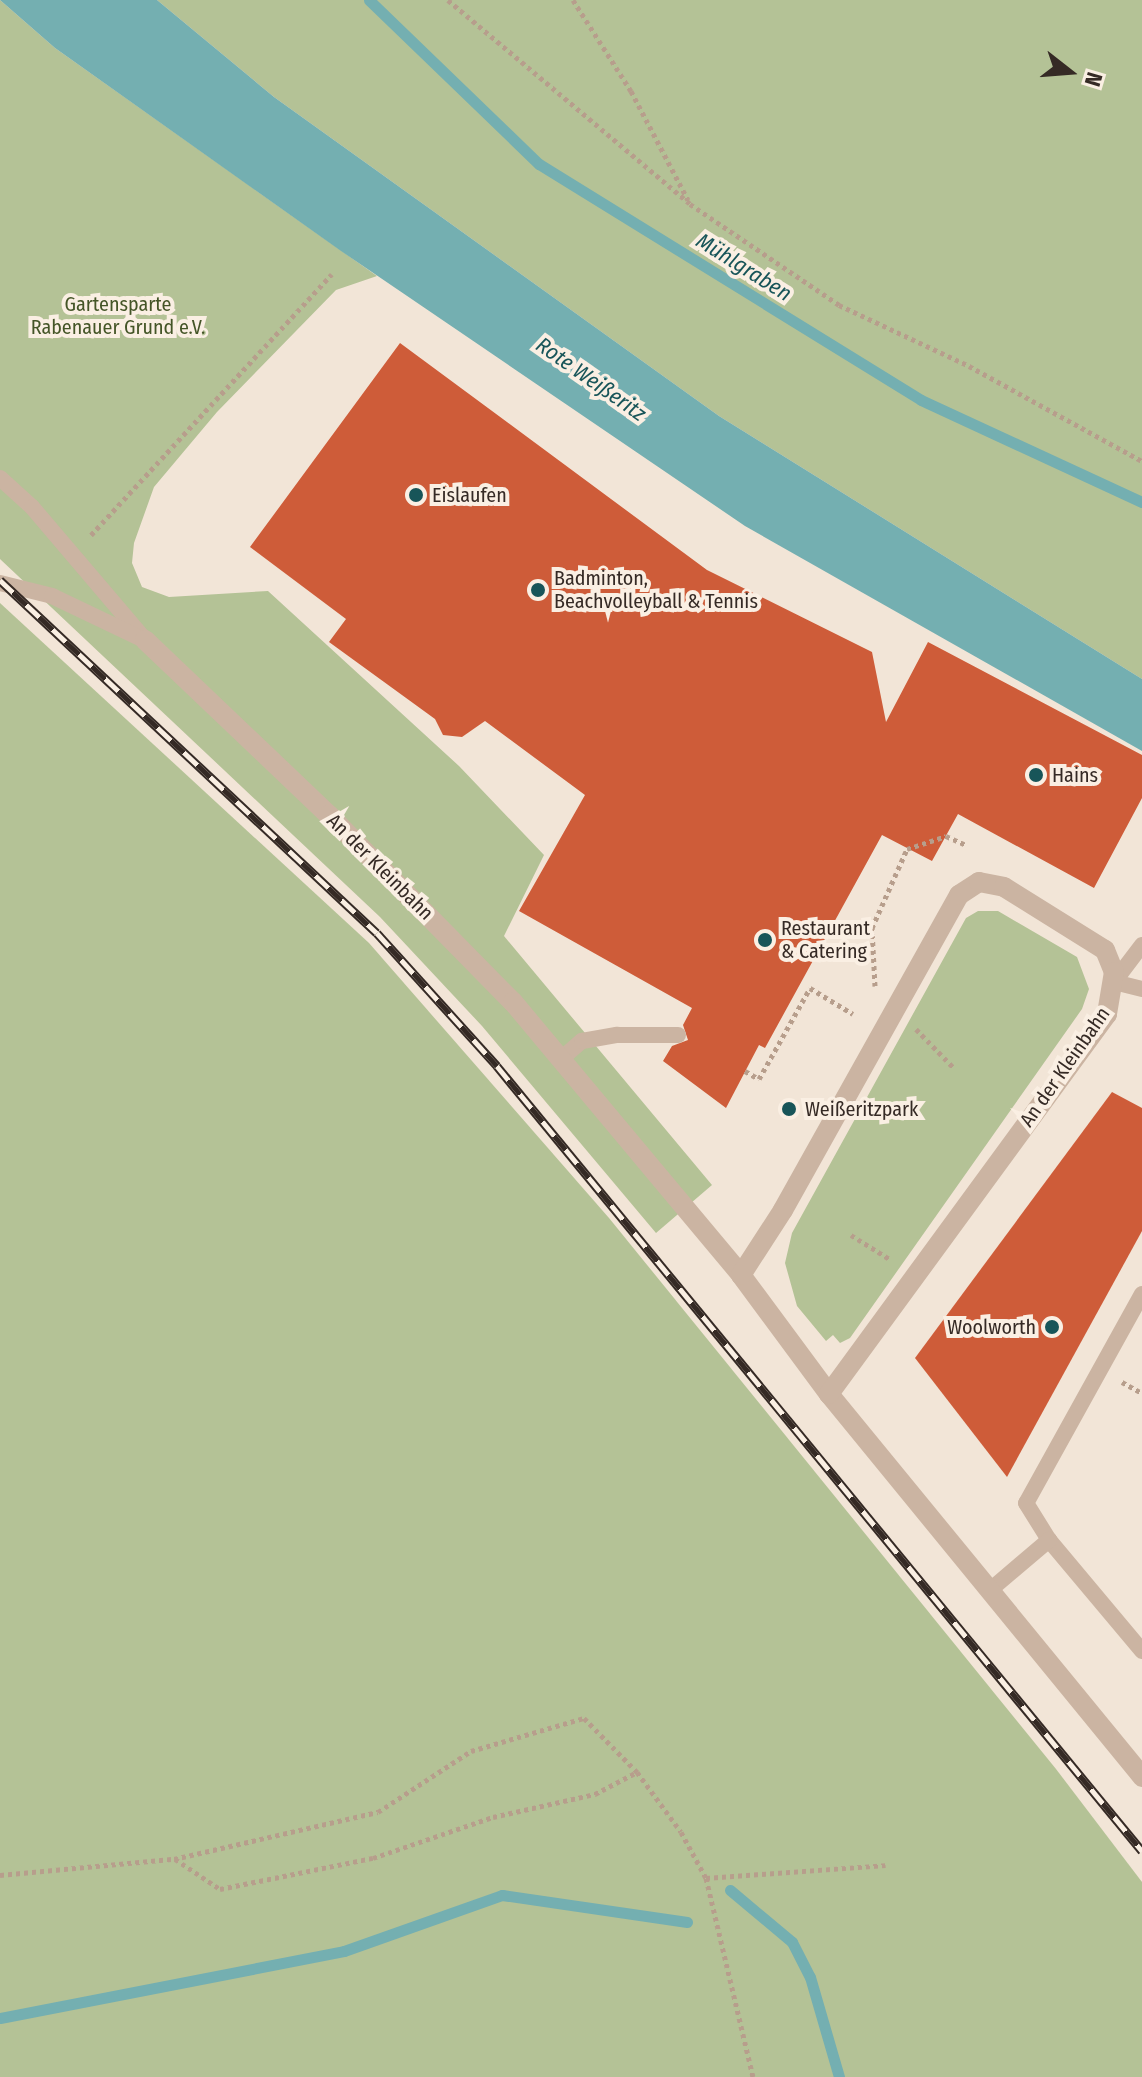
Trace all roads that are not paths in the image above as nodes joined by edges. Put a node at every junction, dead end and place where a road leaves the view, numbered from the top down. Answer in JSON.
{"nodes":[{"id":1,"x":0,"y":478,"type":"edge"},
{"id":2,"x":0,"y":583,"type":"edge"},
{"id":3,"x":145,"y":640,"type":"junction"},
{"id":4,"x":1142,"y":945,"type":"edge"},
{"id":5,"x":1114,"y":982,"type":"junction"},
{"id":6,"x":1142,"y":989,"type":"edge"},
{"id":7,"x":678,"y":1035,"type":"dead end"},
{"id":8,"x":561,"y":1059,"type":"junction"},
{"id":9,"x":741,"y":1275,"type":"junction"},
{"id":10,"x":1142,"y":1294,"type":"edge"},
{"id":11,"x":829,"y":1394,"type":"junction"},
{"id":12,"x":1049,"y":1540,"type":"junction"},
{"id":13,"x":989,"y":1591,"type":"junction"},
{"id":14,"x":1142,"y":1651,"type":"edge"},
{"id":15,"x":1142,"y":1777,"type":"edge"}],
"edges":[{"from":1,"to":3,"type":"lane","name":"An der Kleinbahn"},
{"from":2,"to":3,"type":"lane"},
{"from":3,"to":8,"type":"street","name":"An der Kleinbahn"},
{"from":4,"to":5,"type":"lane"},
{"from":5,"to":6,"type":"lane"},
{"from":5,"to":9,"type":"street","name":"An der Kleinbahn"},
{"from":5,"to":11,"type":"street","name":"An der Kleinbahn"},
{"from":7,"to":8,"type":"lane"},
{"from":8,"to":9,"type":"street","name":"An der Kleinbahn"},
{"from":9,"to":11,"type":"street","name":"An der Kleinbahn"},
{"from":10,"to":12,"type":"lane"},
{"from":11,"to":13,"type":"street","name":"An der Kleinbahn"},
{"from":12,"to":13,"type":"lane"},
{"from":12,"to":14,"type":"lane"},
{"from":13,"to":15,"type":"street","name":"An der Kleinbahn"}]}
